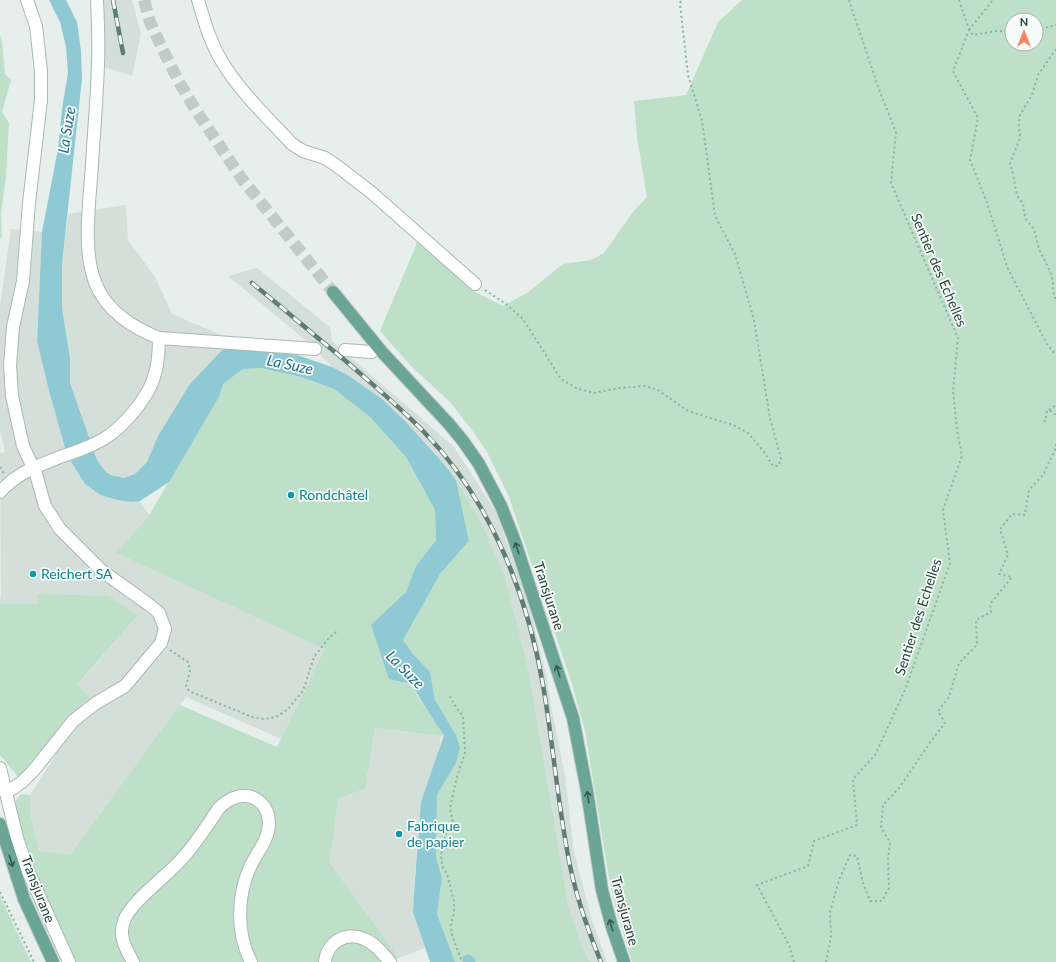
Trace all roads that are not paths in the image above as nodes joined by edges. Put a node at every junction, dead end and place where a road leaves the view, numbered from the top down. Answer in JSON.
{"nodes":[{"id":1,"x":27,"y":0,"type":"edge"},
{"id":2,"x":97,"y":0,"type":"edge"},
{"id":3,"x":198,"y":0,"type":"edge"},
{"id":4,"x":475,"y":284,"type":"road end"},
{"id":5,"x":333,"y":292,"type":"tunnel mouth"},
{"id":6,"x":159,"y":338,"type":"junction"},
{"id":7,"x":315,"y":349,"type":"dead end"},
{"id":8,"x":345,"y":350,"type":"dead end"},
{"id":9,"x":372,"y":352,"type":"dead end"},
{"id":10,"x":33,"y":468,"type":"junction"},
{"id":11,"x":0,"y":492,"type":"edge"},
{"id":12,"x":0,"y":768,"type":"edge"},
{"id":13,"x":6,"y":793,"type":"junction"},
{"id":14,"x":0,"y":824,"type":"edge"},
{"id":15,"x":53,"y":962,"type":"edge"},
{"id":16,"x":69,"y":962,"type":"edge"},
{"id":17,"x":133,"y":962,"type":"edge"},
{"id":18,"x":251,"y":962,"type":"edge"},
{"id":19,"x":325,"y":962,"type":"edge"},
{"id":20,"x":390,"y":962,"type":"edge"},
{"id":21,"x":624,"y":962,"type":"edge"}],
"edges":[{"from":1,"to":10,"type":"street"},
{"from":2,"to":6,"type":"street"},
{"from":3,"to":4,"type":"street"},
{"from":21,"to":5,"type":"main road","name":"Transjurane","one_way":true},
{"from":6,"to":7,"type":"street"},
{"from":6,"to":10,"type":"street"},
{"from":8,"to":9,"type":"street"},
{"from":10,"to":11,"type":"street"},
{"from":10,"to":13,"type":"street"},
{"from":12,"to":13,"type":"street"},
{"from":13,"to":16,"type":"street"},
{"from":14,"to":15,"type":"main road","name":"Transjurane","one_way":true},
{"from":17,"to":18,"type":"street"},
{"from":19,"to":20,"type":"street"}]}
